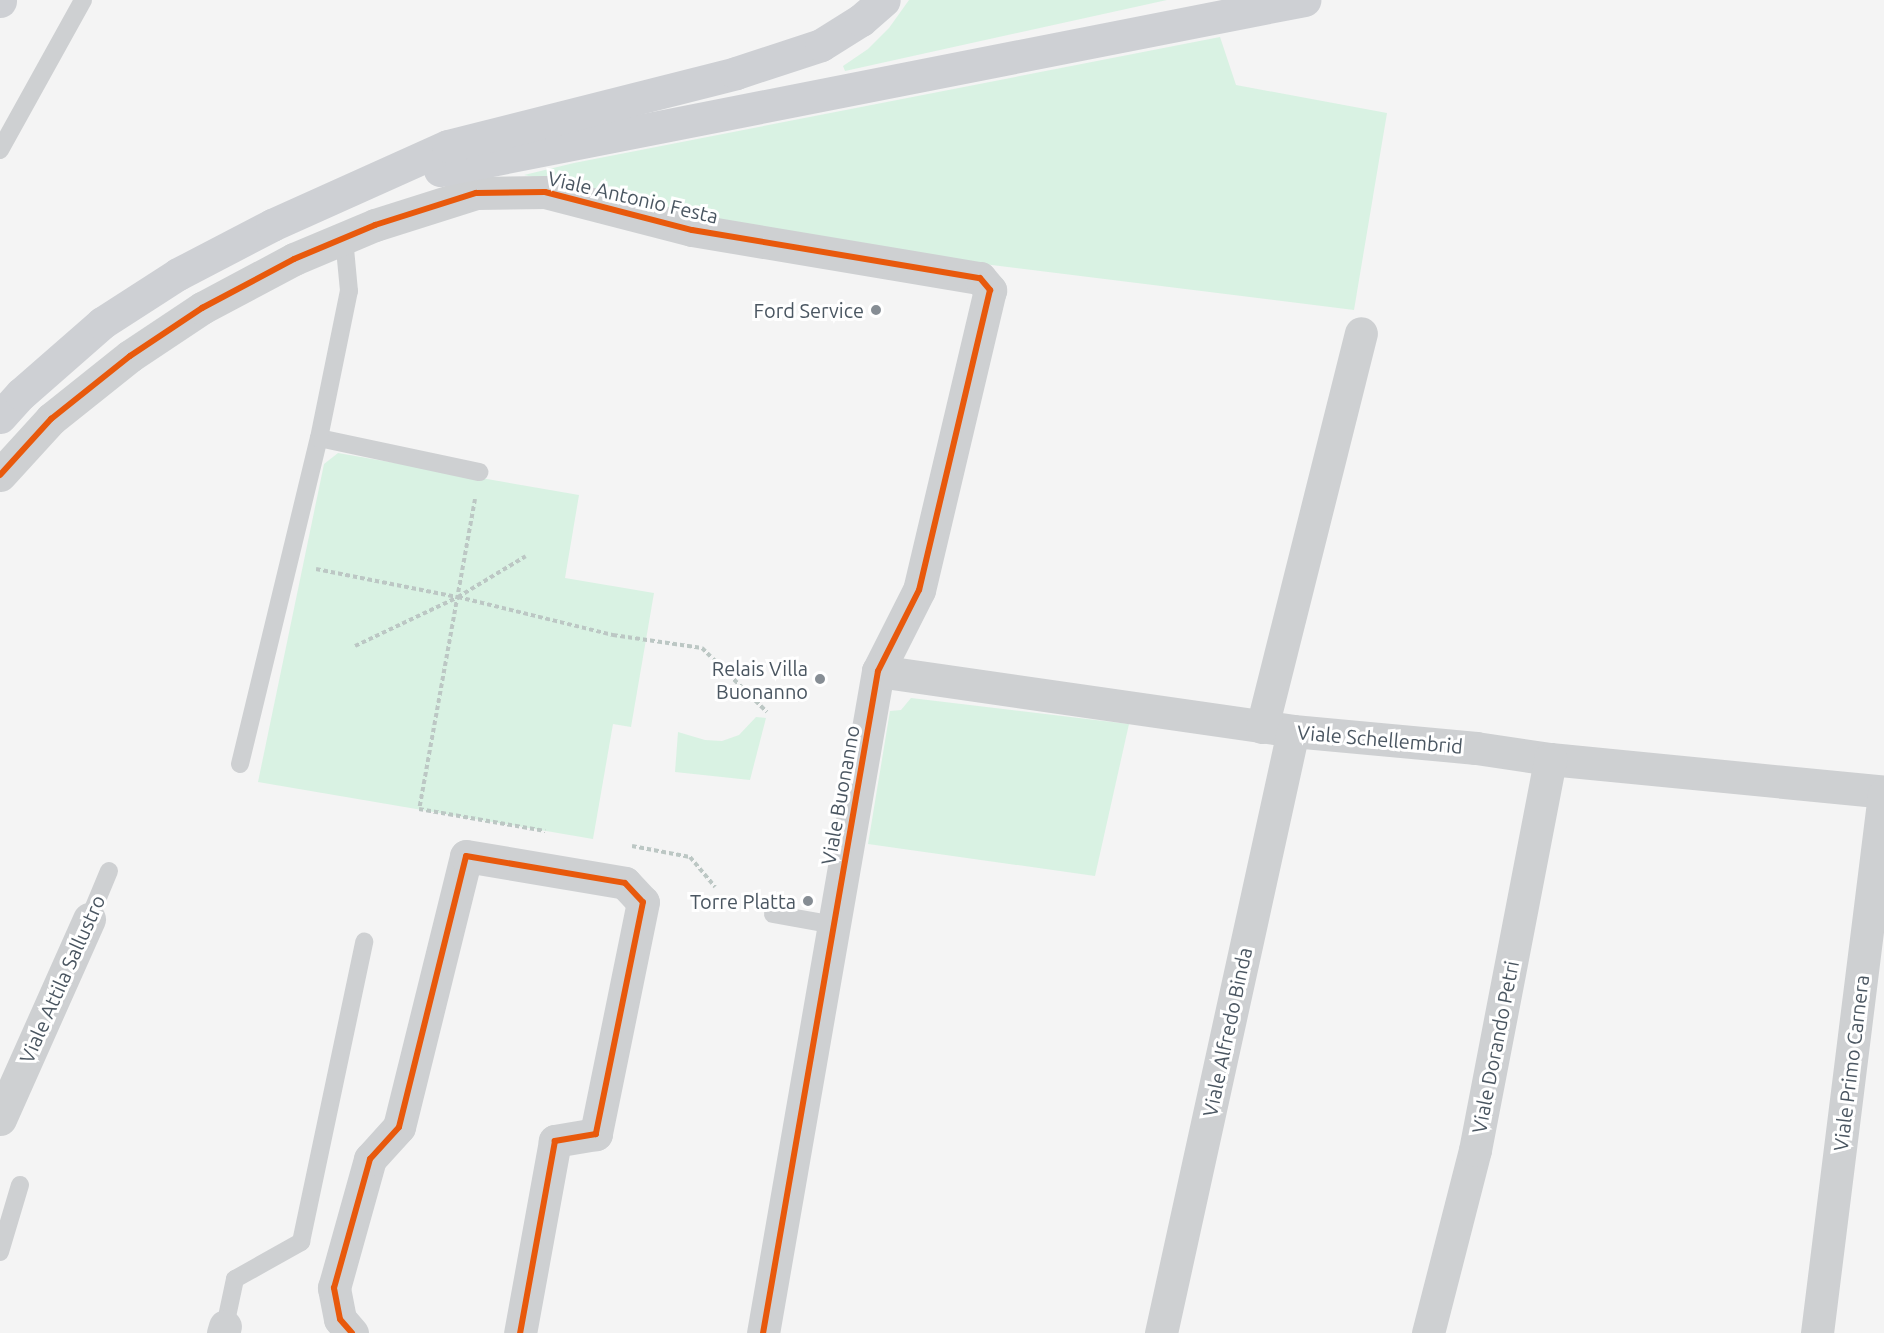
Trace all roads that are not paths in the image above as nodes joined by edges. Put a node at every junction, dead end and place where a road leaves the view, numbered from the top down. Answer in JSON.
{"nodes":[{"id":1,"x":84,"y":0,"type":"edge"},
{"id":2,"x":884,"y":0,"type":"edge"},
{"id":3,"x":1304,"y":0,"type":"edge"},
{"id":4,"x":0,"y":150,"type":"edge"},
{"id":5,"x":358,"y":186,"type":"junction"},
{"id":6,"x":344,"y":238,"type":"junction"},
{"id":7,"x":980,"y":278,"type":"joint"},
{"id":8,"x":1361,"y":333,"type":"dead end"},
{"id":9,"x":1,"y":414,"type":"edge"},
{"id":10,"x":319,"y":438,"type":"junction"},
{"id":11,"x":479,"y":472,"type":"road end"},
{"id":12,"x":0,"y":475,"type":"edge"},
{"id":13,"x":878,"y":671,"type":"junction"},
{"id":14,"x":1277,"y":729,"type":"junction"},
{"id":15,"x":1550,"y":759,"type":"junction"},
{"id":16,"x":240,"y":764,"type":"dead end"},
{"id":17,"x":1884,"y":793,"type":"edge"},
{"id":18,"x":109,"y":871,"type":"dead end"},
{"id":19,"x":773,"y":914,"type":"dead end"},
{"id":20,"x":89,"y":919,"type":"joint"},
{"id":21,"x":834,"y":925,"type":"junction"},
{"id":22,"x":364,"y":942,"type":"dead end"},
{"id":23,"x":0,"y":1119,"type":"edge"},
{"id":24,"x":20,"y":1185,"type":"dead end"},
{"id":25,"x":0,"y":1252,"type":"edge"},
{"id":26,"x":224,"y":1330,"type":"edge"},
{"id":27,"x":352,"y":1333,"type":"edge"},
{"id":28,"x":520,"y":1333,"type":"edge"},
{"id":29,"x":763,"y":1333,"type":"edge"},
{"id":30,"x":1161,"y":1333,"type":"edge"},
{"id":31,"x":1428,"y":1333,"type":"edge"},
{"id":32,"x":1817,"y":1333,"type":"edge"}],
"edges":[{"from":1,"to":4,"type":"lane"},
{"from":2,"to":5,"type":"street"},
{"from":3,"to":5,"type":"street"},
{"from":5,"to":9,"type":"street"},
{"from":6,"to":7,"type":"street","name":"Viale Antonio Festa"},
{"from":6,"to":10,"type":"lane"},
{"from":6,"to":12,"type":"street","name":"Viale Antonio Festa"},
{"from":7,"to":13,"type":"street","name":"Viale Buonanno"},
{"from":8,"to":14,"type":"street","name":"Viale Alfredo Binda"},
{"from":10,"to":11,"type":"lane"},
{"from":10,"to":16,"type":"lane"},
{"from":13,"to":14,"type":"street","name":"Viale Schellembrid"},
{"from":13,"to":21,"type":"street","name":"Viale Buonanno"},
{"from":14,"to":15,"type":"street","name":"Viale Schellembrid"},
{"from":14,"to":30,"type":"street","name":"Viale Alfredo Binda"},
{"from":15,"to":17,"type":"street","name":"Viale Schellembrid"},
{"from":15,"to":31,"type":"street","name":"Viale Dorando Petri"},
{"from":17,"to":32,"type":"street","name":"Viale Primo Carnera"},
{"from":18,"to":20,"type":"lane","name":"Viale Attila Sallustro"},
{"from":19,"to":21,"type":"lane"},
{"from":20,"to":23,"type":"street","name":"Viale Attila Sallustro"},
{"from":21,"to":29,"type":"street","name":"Viale Buonanno"},
{"from":22,"to":26,"type":"lane"},
{"from":24,"to":25,"type":"lane"},
{"from":27,"to":28,"type":"street"}]}
